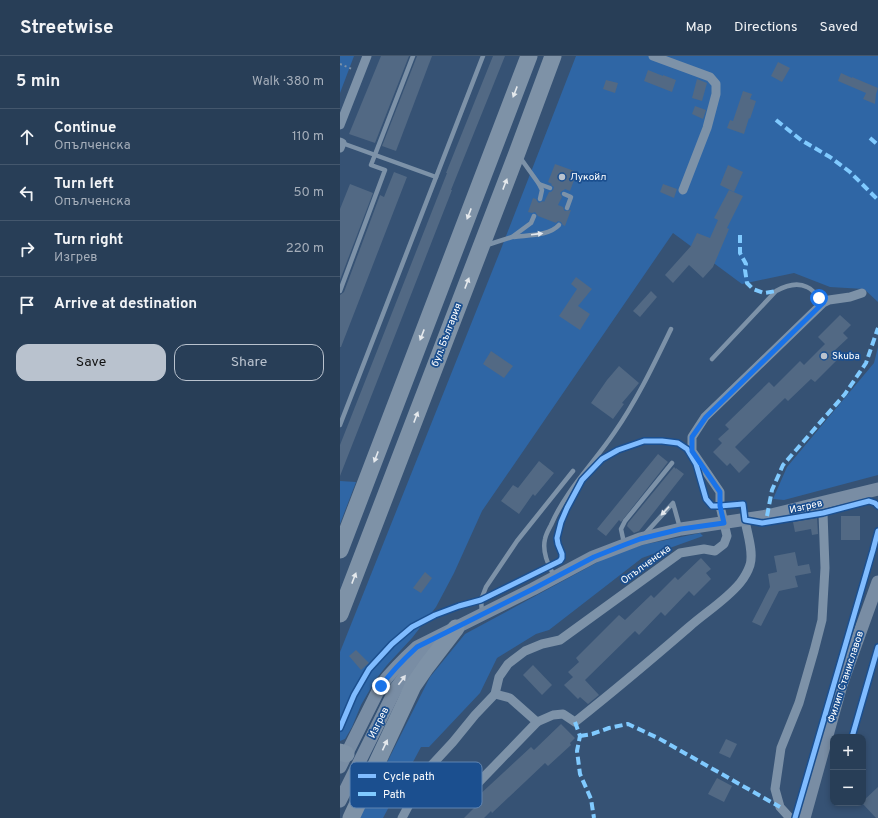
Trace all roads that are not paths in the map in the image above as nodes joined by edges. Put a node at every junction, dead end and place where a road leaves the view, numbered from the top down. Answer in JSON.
{"nodes":[{"id":1,"x":367,"y":56,"type":"edge"},
{"id":2,"x":413,"y":56,"type":"edge"},
{"id":3,"x":483,"y":56,"type":"edge"},
{"id":4,"x":529,"y":56,"type":"edge"},
{"id":5,"x":553,"y":56,"type":"edge"},
{"id":6,"x":653,"y":56,"type":"edge"},
{"id":7,"x":340,"y":125,"type":"edge"},
{"id":8,"x":341,"y":144,"type":"edge"},
{"id":9,"x":517,"y":153,"type":"junction"},
{"id":10,"x":374,"y":154,"type":"junction"},
{"id":11,"x":436,"y":177,"type":"junction"},
{"id":12,"x":539,"y":184,"type":"junction"},
{"id":13,"x":550,"y":188,"type":"dead end"},
{"id":14,"x":684,"y":190,"type":"dead end"},
{"id":15,"x":564,"y":194,"type":"dead end"},
{"id":16,"x":540,"y":199,"type":"dead end"},
{"id":17,"x":567,"y":208,"type":"dead end"},
{"id":18,"x":534,"y":216,"type":"dead end"},
{"id":19,"x":560,"y":225,"type":"dead end"},
{"id":20,"x":512,"y":237,"type":"junction"},
{"id":21,"x":481,"y":246,"type":"junction"},
{"id":22,"x":340,"y":291,"type":"edge"},
{"id":23,"x":862,"y":293,"type":"dead end"},
{"id":24,"x":823,"y":303,"type":"junction"},
{"id":25,"x":671,"y":329,"type":"dead end"},
{"id":26,"x":712,"y":359,"type":"dead end"},
{"id":27,"x":340,"y":425,"type":"edge"},
{"id":28,"x":672,"y":463,"type":"dead end"},
{"id":29,"x":573,"y":472,"type":"dead end"},
{"id":30,"x":875,"y":492,"type":"edge"},
{"id":31,"x":822,"y":513,"type":"dead end"},
{"id":32,"x":744,"y":520,"type":"junction"},
{"id":33,"x":724,"y":523,"type":"junction"},
{"id":34,"x":681,"y":529,"type":"junction"},
{"id":35,"x":640,"y":539,"type":"junction"},
{"id":36,"x":624,"y":545,"type":"junction"},
{"id":37,"x":340,"y":550,"type":"edge"},
{"id":38,"x":555,"y":578,"type":"junction"},
{"id":39,"x":878,"y":582,"type":"edge"},
{"id":40,"x":340,"y":614,"type":"edge"},
{"id":41,"x":482,"y":615,"type":"junction"},
{"id":42,"x":450,"y":631,"type":"junction"},
{"id":43,"x":495,"y":694,"type":"junction"},
{"id":44,"x":537,"y":722,"type":"junction"},
{"id":45,"x":342,"y":758,"type":"edge"},
{"id":46,"x":360,"y":762,"type":"edge"},
{"id":47,"x":377,"y":762,"type":"edge"},
{"id":48,"x":434,"y":762,"type":"edge"},
{"id":49,"x":482,"y":779,"type":"edge"},
{"id":50,"x":350,"y":782,"type":"edge"},
{"id":51,"x":340,"y":802,"type":"edge"},
{"id":52,"x":356,"y":808,"type":"edge"},
{"id":53,"x":407,"y":808,"type":"edge"},
{"id":54,"x":351,"y":818,"type":"edge"},
{"id":55,"x":402,"y":818,"type":"edge"},
{"id":56,"x":790,"y":818,"type":"edge"},
{"id":57,"x":804,"y":818,"type":"edge"}],
"edges":[{"from":1,"to":7,"type":"street"},
{"from":2,"to":10,"type":"lane"},
{"from":3,"to":11,"type":"lane"},
{"from":4,"to":37,"type":"highway","one_way":true},
{"from":5,"to":9,"type":"highway","name":"бул. България"},
{"from":6,"to":14,"type":"street"},
{"from":8,"to":10,"type":"lane"},
{"from":9,"to":12,"type":"lane"},
{"from":21,"to":9,"type":"highway","name":"бул. България","one_way":true},
{"from":10,"to":11,"type":"lane"},
{"from":10,"to":22,"type":"lane"},
{"from":11,"to":27,"type":"lane"},
{"from":12,"to":13,"type":"lane"},
{"from":12,"to":16,"type":"lane"},
{"from":15,"to":17,"type":"lane"},
{"from":18,"to":20,"type":"lane"},
{"from":20,"to":19,"type":"lane","one_way":true},
{"from":20,"to":21,"type":"lane"},
{"from":40,"to":21,"type":"highway","name":"бул. България","one_way":true},
{"from":23,"to":24,"type":"street"},
{"from":24,"to":26,"type":"lane"},
{"from":24,"to":33,"type":"street","name":"Опълченска"},
{"from":25,"to":38,"type":"lane"},
{"from":28,"to":36,"type":"lane"},
{"from":29,"to":41,"type":"lane"},
{"from":30,"to":32,"type":"main road","name":"Изгрев"},
{"from":31,"to":56,"type":"street"},
{"from":32,"to":33,"type":"main road","name":"Изгрев"},
{"from":32,"to":44,"type":"street"},
{"from":33,"to":34,"type":"main road","name":"Изгрев"},
{"from":33,"to":43,"type":"street","name":"Опълченска"},
{"from":34,"to":35,"type":"main road","name":"Изгрев"},
{"from":34,"to":35,"type":"lane","one_way":true},
{"from":35,"to":36,"type":"main road","name":"Изгрев"},
{"from":36,"to":38,"type":"main road","name":"Изгрев"},
{"from":38,"to":41,"type":"main road","name":"Изгрев"},
{"from":39,"to":57,"type":"main road","name":"Филип Станиславов"},
{"from":41,"to":42,"type":"main road","name":"Изгрев"},
{"from":42,"to":45,"type":"main road","name":"Изгрев"},
{"from":46,"to":42,"type":"main road","name":"Изгрев","one_way":true},
{"from":47,"to":42,"type":"highway","one_way":true},
{"from":43,"to":44,"type":"street"},
{"from":43,"to":48,"type":"street","name":"Опълченска"},
{"from":44,"to":49,"type":"street"},
{"from":51,"to":50,"type":"main road","name":"Изгрев","one_way":true},
{"from":54,"to":52,"type":"highway","one_way":true},
{"from":53,"to":55,"type":"street","name":"Опълченска"}]}
